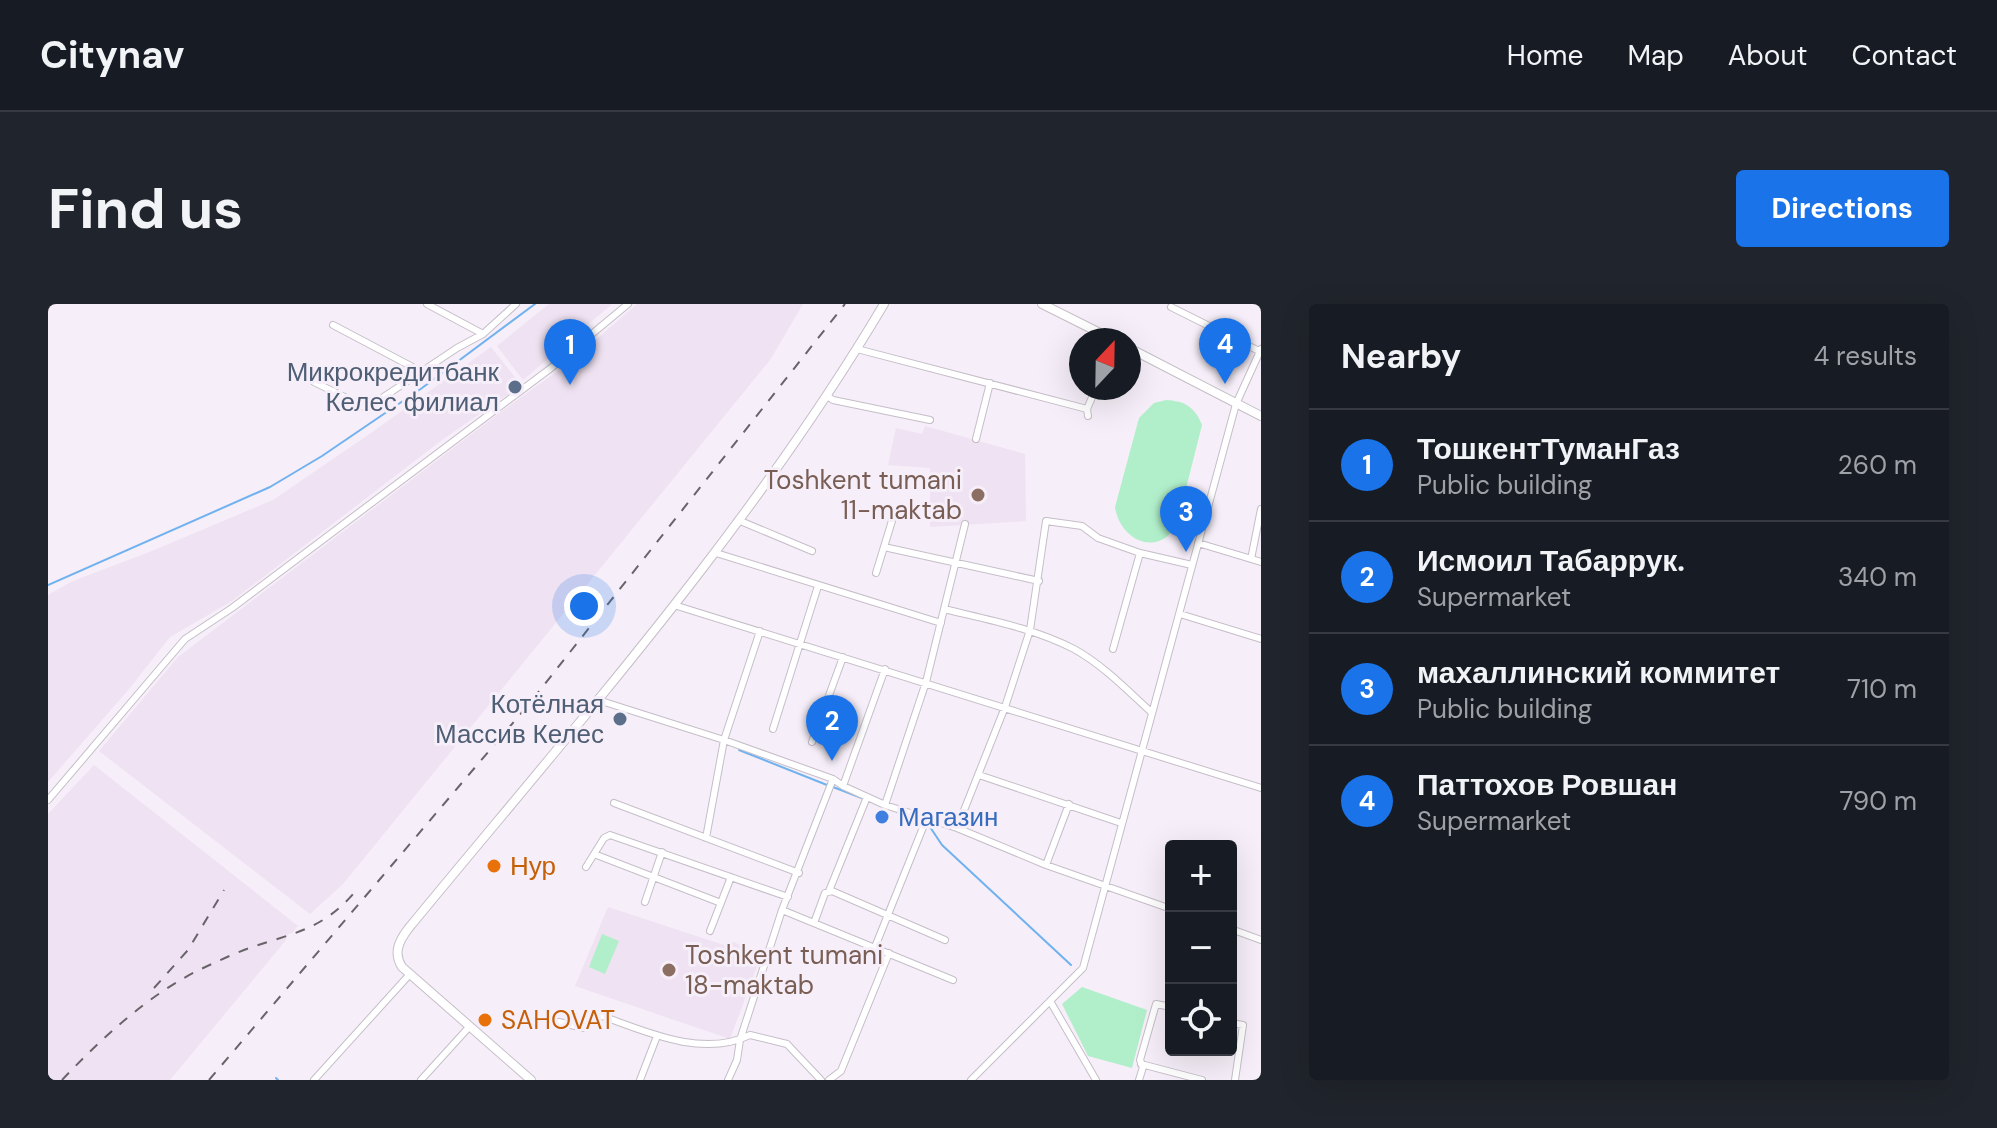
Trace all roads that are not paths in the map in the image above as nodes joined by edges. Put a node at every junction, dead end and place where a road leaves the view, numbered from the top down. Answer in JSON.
{"nodes":[{"id":1,"x":427,"y":304,"type":"edge"},
{"id":2,"x":516,"y":304,"type":"edge"},
{"id":3,"x":628,"y":304,"type":"edge"},
{"id":4,"x":884,"y":304,"type":"edge"},
{"id":5,"x":1042,"y":304,"type":"edge"},
{"id":6,"x":1171,"y":307,"type":"dead end"},
{"id":7,"x":333,"y":325,"type":"dead end"},
{"id":8,"x":1090,"y":328,"type":"edge"},
{"id":9,"x":483,"y":334,"type":"junction"},
{"id":10,"x":857,"y":349,"type":"junction"},
{"id":11,"x":1260,"y":350,"type":"edge"},
{"id":12,"x":1141,"y":354,"type":"edge"},
{"id":13,"x":422,"y":372,"type":"junction"},
{"id":14,"x":314,"y":382,"type":"dead end"},
{"id":15,"x":990,"y":383,"type":"junction"},
{"id":16,"x":827,"y":396,"type":"junction"},
{"id":17,"x":1092,"y":400,"type":"edge"},
{"id":18,"x":1236,"y":404,"type":"junction"},
{"id":19,"x":1261,"y":416,"type":"edge"},
{"id":20,"x":930,"y":420,"type":"dead end"},
{"id":21,"x":976,"y":439,"type":"dead end"},
{"id":22,"x":1261,"y":509,"type":"edge"},
{"id":23,"x":895,"y":511,"type":"dead end"},
{"id":24,"x":738,"y":520,"type":"junction"},
{"id":25,"x":965,"y":524,"type":"dead end"},
{"id":26,"x":1198,"y":543,"type":"junction"},
{"id":27,"x":884,"y":547,"type":"junction"},
{"id":28,"x":812,"y":551,"type":"dead end"},
{"id":29,"x":716,"y":553,"type":"junction"},
{"id":30,"x":1140,"y":553,"type":"junction"},
{"id":31,"x":1251,"y":559,"type":"junction"},
{"id":32,"x":1261,"y":562,"type":"edge"},
{"id":33,"x":957,"y":563,"type":"junction"},
{"id":34,"x":1192,"y":565,"type":"junction"},
{"id":35,"x":876,"y":573,"type":"dead end"},
{"id":36,"x":1039,"y":581,"type":"junction"},
{"id":37,"x":818,"y":586,"type":"junction"},
{"id":38,"x":674,"y":605,"type":"junction"},
{"id":39,"x":944,"y":609,"type":"junction"},
{"id":40,"x":1180,"y":614,"type":"junction"},
{"id":41,"x":941,"y":623,"type":"junction"},
{"id":42,"x":1030,"y":630,"type":"junction"},
{"id":43,"x":760,"y":631,"type":"junction"},
{"id":44,"x":1261,"y":639,"type":"edge"},
{"id":45,"x":801,"y":644,"type":"junction"},
{"id":46,"x":1113,"y":649,"type":"dead end"},
{"id":47,"x":843,"y":657,"type":"junction"},
{"id":48,"x":885,"y":669,"type":"junction"},
{"id":49,"x":926,"y":682,"type":"junction"},
{"id":50,"x":598,"y":700,"type":"junction"},
{"id":51,"x":1005,"y":707,"type":"junction"},
{"id":52,"x":1151,"y":712,"type":"junction"},
{"id":53,"x":773,"y":729,"type":"dead end"},
{"id":54,"x":724,"y":740,"type":"junction"},
{"id":55,"x":812,"y":742,"type":"dead end"},
{"id":56,"x":1140,"y":751,"type":"junction"},
{"id":57,"x":979,"y":775,"type":"junction"},
{"id":58,"x":833,"y":779,"type":"junction"},
{"id":59,"x":843,"y":786,"type":"junction"},
{"id":60,"x":1261,"y":788,"type":"edge"},
{"id":61,"x":867,"y":797,"type":"junction"},
{"id":62,"x":48,"y":800,"type":"edge"},
{"id":63,"x":614,"y":803,"type":"dead end"},
{"id":64,"x":1069,"y":804,"type":"junction"},
{"id":65,"x":885,"y":805,"type":"junction"},
{"id":66,"x":926,"y":820,"type":"junction"},
{"id":67,"x":1121,"y":823,"type":"junction"},
{"id":68,"x":957,"y":828,"type":"junction"},
{"id":69,"x":706,"y":838,"type":"junction"},
{"id":70,"x":662,"y":852,"type":"junction"},
{"id":71,"x":594,"y":854,"type":"junction"},
{"id":72,"x":1046,"y":865,"type":"junction"},
{"id":73,"x":586,"y":867,"type":"dead end"},
{"id":74,"x":799,"y":873,"type":"junction"},
{"id":75,"x":731,"y":877,"type":"junction"},
{"id":76,"x":653,"y":878,"type":"junction"},
{"id":77,"x":1104,"y":886,"type":"junction"},
{"id":78,"x":829,"y":891,"type":"junction"},
{"id":79,"x":788,"y":897,"type":"junction"},
{"id":80,"x":645,"y":902,"type":"dead end"},
{"id":81,"x":721,"y":903,"type":"junction"},
{"id":82,"x":1165,"y":907,"type":"edge"},
{"id":83,"x":782,"y":910,"type":"junction"},
{"id":84,"x":887,"y":914,"type":"junction"},
{"id":85,"x":814,"y":923,"type":"junction"},
{"id":86,"x":710,"y":931,"type":"dead end"},
{"id":87,"x":1237,"y":931,"type":"edge"},
{"id":88,"x":945,"y":940,"type":"dead end"},
{"id":89,"x":1261,"y":940,"type":"edge"},
{"id":90,"x":875,"y":947,"type":"junction"},
{"id":91,"x":889,"y":953,"type":"junction"},
{"id":92,"x":410,"y":974,"type":"junction"},
{"id":93,"x":953,"y":980,"type":"dead end"},
{"id":94,"x":1050,"y":1001,"type":"junction"},
{"id":95,"x":1165,"y":1006,"type":"edge"},
{"id":96,"x":559,"y":1022,"type":"dead end"},
{"id":97,"x":1237,"y":1024,"type":"edge"},
{"id":98,"x":470,"y":1026,"type":"junction"},
{"id":99,"x":657,"y":1036,"type":"junction"},
{"id":100,"x":740,"y":1040,"type":"junction"},
{"id":101,"x":1141,"y":1064,"type":"junction"},
{"id":102,"x":730,"y":1079,"type":"edge"},
{"id":103,"x":314,"y":1080,"type":"edge"},
{"id":104,"x":421,"y":1080,"type":"edge"},
{"id":105,"x":531,"y":1080,"type":"edge"},
{"id":106,"x":640,"y":1080,"type":"edge"},
{"id":107,"x":821,"y":1080,"type":"edge"},
{"id":108,"x":829,"y":1080,"type":"edge"},
{"id":109,"x":971,"y":1080,"type":"edge"},
{"id":110,"x":1096,"y":1080,"type":"edge"},
{"id":111,"x":1139,"y":1080,"type":"edge"},
{"id":112,"x":1202,"y":1080,"type":"edge"},
{"id":113,"x":1235,"y":1080,"type":"edge"}],
"edges":[{"from":1,"to":9,"type":"street"},
{"from":2,"to":9,"type":"street"},
{"from":3,"to":62,"type":"street"},
{"from":4,"to":10,"type":"street"},
{"from":5,"to":8,"type":"street"},
{"from":6,"to":11,"type":"street"},
{"from":7,"to":13,"type":"street"},
{"from":9,"to":13,"type":"street"},
{"from":10,"to":15,"type":"street"},
{"from":10,"to":16,"type":"street"},
{"from":11,"to":18,"type":"street"},
{"from":12,"to":18,"type":"street"},
{"from":13,"to":14,"type":"street"},
{"from":15,"to":17,"type":"street"},
{"from":15,"to":21,"type":"street"},
{"from":16,"to":20,"type":"street"},
{"from":16,"to":24,"type":"street"},
{"from":18,"to":19,"type":"street"},
{"from":18,"to":26,"type":"street"},
{"from":22,"to":31,"type":"street"},
{"from":23,"to":27,"type":"street"},
{"from":24,"to":28,"type":"street"},
{"from":24,"to":29,"type":"street"},
{"from":25,"to":33,"type":"street"},
{"from":26,"to":31,"type":"street"},
{"from":26,"to":34,"type":"street"},
{"from":27,"to":33,"type":"street"},
{"from":27,"to":35,"type":"street"},
{"from":29,"to":37,"type":"street"},
{"from":29,"to":38,"type":"street"},
{"from":30,"to":34,"type":"street"},
{"from":30,"to":36,"type":"street"},
{"from":30,"to":46,"type":"street"},
{"from":31,"to":32,"type":"street"},
{"from":33,"to":36,"type":"street"},
{"from":33,"to":39,"type":"street"},
{"from":34,"to":40,"type":"street"},
{"from":36,"to":42,"type":"street"},
{"from":37,"to":41,"type":"street"},
{"from":37,"to":45,"type":"street"},
{"from":38,"to":43,"type":"street"},
{"from":38,"to":50,"type":"street"},
{"from":39,"to":41,"type":"street"},
{"from":39,"to":42,"type":"street"},
{"from":40,"to":44,"type":"street"},
{"from":40,"to":52,"type":"street"},
{"from":41,"to":49,"type":"street"},
{"from":42,"to":51,"type":"street"},
{"from":42,"to":52,"type":"street"},
{"from":43,"to":45,"type":"street"},
{"from":43,"to":54,"type":"street"},
{"from":45,"to":47,"type":"street"},
{"from":45,"to":53,"type":"street"},
{"from":47,"to":48,"type":"street"},
{"from":47,"to":55,"type":"street"},
{"from":48,"to":49,"type":"street"},
{"from":48,"to":59,"type":"street"},
{"from":49,"to":51,"type":"street"},
{"from":49,"to":65,"type":"street"},
{"from":50,"to":54,"type":"street"},
{"from":50,"to":92,"type":"street"},
{"from":51,"to":56,"type":"street"},
{"from":51,"to":57,"type":"street"},
{"from":52,"to":56,"type":"street"},
{"from":54,"to":58,"type":"street"},
{"from":54,"to":69,"type":"street"},
{"from":56,"to":60,"type":"street"},
{"from":56,"to":67,"type":"street"},
{"from":57,"to":64,"type":"street"},
{"from":57,"to":68,"type":"street"},
{"from":58,"to":59,"type":"street"},
{"from":58,"to":74,"type":"street"},
{"from":59,"to":61,"type":"street"},
{"from":61,"to":65,"type":"street"},
{"from":61,"to":78,"type":"street"},
{"from":63,"to":69,"type":"street"},
{"from":64,"to":67,"type":"street"},
{"from":64,"to":72,"type":"street"},
{"from":65,"to":66,"type":"street"},
{"from":66,"to":68,"type":"street"},
{"from":66,"to":84,"type":"street"},
{"from":67,"to":77,"type":"street"},
{"from":68,"to":72,"type":"street"},
{"from":69,"to":74,"type":"street"},
{"from":70,"to":71,"type":"street"},
{"from":70,"to":75,"type":"street"},
{"from":70,"to":76,"type":"street"},
{"from":71,"to":73,"type":"street"},
{"from":71,"to":76,"type":"street"},
{"from":72,"to":77,"type":"street"},
{"from":74,"to":79,"type":"street"},
{"from":75,"to":79,"type":"street"},
{"from":75,"to":81,"type":"street"},
{"from":76,"to":80,"type":"street"},
{"from":76,"to":81,"type":"street"},
{"from":77,"to":82,"type":"street"},
{"from":77,"to":94,"type":"street"},
{"from":78,"to":84,"type":"street"},
{"from":78,"to":85,"type":"street"},
{"from":79,"to":83,"type":"street"},
{"from":81,"to":86,"type":"street"},
{"from":83,"to":85,"type":"street"},
{"from":83,"to":100,"type":"street"},
{"from":84,"to":88,"type":"street"},
{"from":84,"to":90,"type":"street"},
{"from":85,"to":90,"type":"street"},
{"from":87,"to":89,"type":"street"},
{"from":90,"to":91,"type":"street"},
{"from":91,"to":93,"type":"street"},
{"from":91,"to":108,"type":"street"},
{"from":92,"to":98,"type":"street"},
{"from":92,"to":103,"type":"street"},
{"from":94,"to":109,"type":"street"},
{"from":94,"to":110,"type":"street"},
{"from":95,"to":101,"type":"street"},
{"from":96,"to":99,"type":"street"},
{"from":97,"to":113,"type":"street"},
{"from":98,"to":104,"type":"street"},
{"from":98,"to":105,"type":"street"},
{"from":99,"to":100,"type":"street"},
{"from":99,"to":106,"type":"street"},
{"from":100,"to":102,"type":"street"},
{"from":100,"to":107,"type":"street"},
{"from":101,"to":111,"type":"street"},
{"from":101,"to":112,"type":"street"}]}
